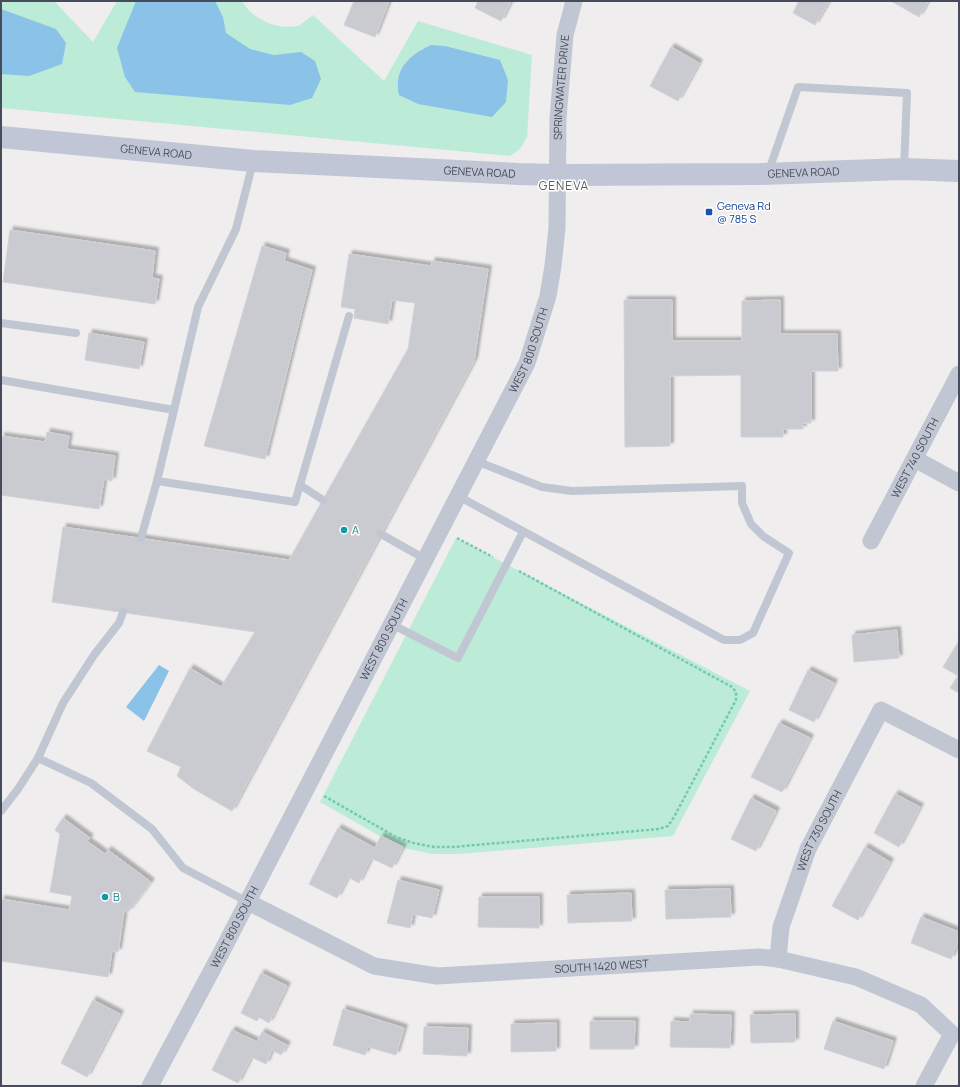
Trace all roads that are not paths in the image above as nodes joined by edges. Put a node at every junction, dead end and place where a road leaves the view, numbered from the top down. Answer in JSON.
{"nodes":[{"id":1,"x":574,"y":1,"type":"edge"},
{"id":2,"x":1,"y":137,"type":"edge"},
{"id":3,"x":253,"y":161,"type":"junction"},
{"id":4,"x":904,"y":169,"type":"junction"},
{"id":5,"x":959,"y":171,"type":"edge"},
{"id":6,"x":768,"y":174,"type":"junction"},
{"id":7,"x":558,"y":175,"type":"junction"},
{"id":8,"x":349,"y":316,"type":"dead end"},
{"id":9,"x":1,"y":323,"type":"edge"},
{"id":10,"x":76,"y":333,"type":"dead end"},
{"id":11,"x":959,"y":374,"type":"edge"},
{"id":12,"x":1,"y":380,"type":"edge"},
{"id":13,"x":174,"y":410,"type":"junction"},
{"id":14,"x":915,"y":459,"type":"junction"},
{"id":15,"x":476,"y":461,"type":"junction"},
{"id":16,"x":156,"y":481,"type":"junction"},
{"id":17,"x":959,"y":483,"type":"edge"},
{"id":18,"x":300,"y":485,"type":"junction"},
{"id":19,"x":458,"y":496,"type":"junction"},
{"id":20,"x":323,"y":500,"type":"dead end"},
{"id":21,"x":523,"y":532,"type":"junction"},
{"id":22,"x":381,"y":534,"type":"dead end"},
{"id":23,"x":141,"y":538,"type":"dead end"},
{"id":24,"x":871,"y":541,"type":"dead end"},
{"id":25,"x":425,"y":559,"type":"junction"},
{"id":26,"x":123,"y":612,"type":"dead end"},
{"id":27,"x":391,"y":624,"type":"junction"},
{"id":28,"x":959,"y":750,"type":"edge"},
{"id":29,"x":38,"y":758,"type":"junction"},
{"id":30,"x":1,"y":811,"type":"edge"},
{"id":31,"x":248,"y":902,"type":"junction"},
{"id":32,"x":778,"y":959,"type":"junction"},
{"id":33,"x":150,"y":1086,"type":"edge"},
{"id":34,"x":924,"y":1086,"type":"edge"}],
"edges":[{"from":1,"to":7,"type":"street","name":"SPRINGWATER DRIVE"},
{"from":2,"to":3,"type":"main road","name":"GENEVA ROAD"},
{"from":3,"to":7,"type":"main road","name":"GENEVA ROAD"},
{"from":3,"to":13,"type":"lane"},
{"from":4,"to":5,"type":"main road","name":"GENEVA ROAD"},
{"from":4,"to":6,"type":"main road","name":"GENEVA ROAD"},
{"from":4,"to":6,"type":"lane"},
{"from":6,"to":7,"type":"main road","name":"GENEVA ROAD"},
{"from":7,"to":15,"type":"street","name":"WEST 800 SOUTH"},
{"from":8,"to":18,"type":"lane"},
{"from":9,"to":10,"type":"lane"},
{"from":11,"to":14,"type":"street","name":"WEST 740 SOUTH"},
{"from":12,"to":13,"type":"lane"},
{"from":13,"to":16,"type":"lane"},
{"from":14,"to":17,"type":"street"},
{"from":14,"to":24,"type":"street","name":"WEST 740 SOUTH"},
{"from":15,"to":19,"type":"street","name":"WEST 800 SOUTH"},
{"from":15,"to":21,"type":"lane"},
{"from":16,"to":18,"type":"lane"},
{"from":16,"to":23,"type":"lane"},
{"from":18,"to":20,"type":"lane"},
{"from":19,"to":21,"type":"lane"},
{"from":19,"to":25,"type":"street","name":"WEST 800 SOUTH"},
{"from":21,"to":27,"type":"lane"},
{"from":22,"to":25,"type":"lane"},
{"from":25,"to":27,"type":"street","name":"WEST 800 SOUTH"},
{"from":26,"to":29,"type":"lane"},
{"from":27,"to":31,"type":"street","name":"WEST 800 SOUTH"},
{"from":28,"to":32,"type":"street","name":"WEST 730 SOUTH"},
{"from":29,"to":30,"type":"lane"},
{"from":29,"to":31,"type":"lane"},
{"from":31,"to":32,"type":"street","name":"SOUTH 1420 WEST"},
{"from":31,"to":33,"type":"street","name":"WEST 800 SOUTH"},
{"from":32,"to":34,"type":"street","name":"SOUTH 1420 WEST"}]}
